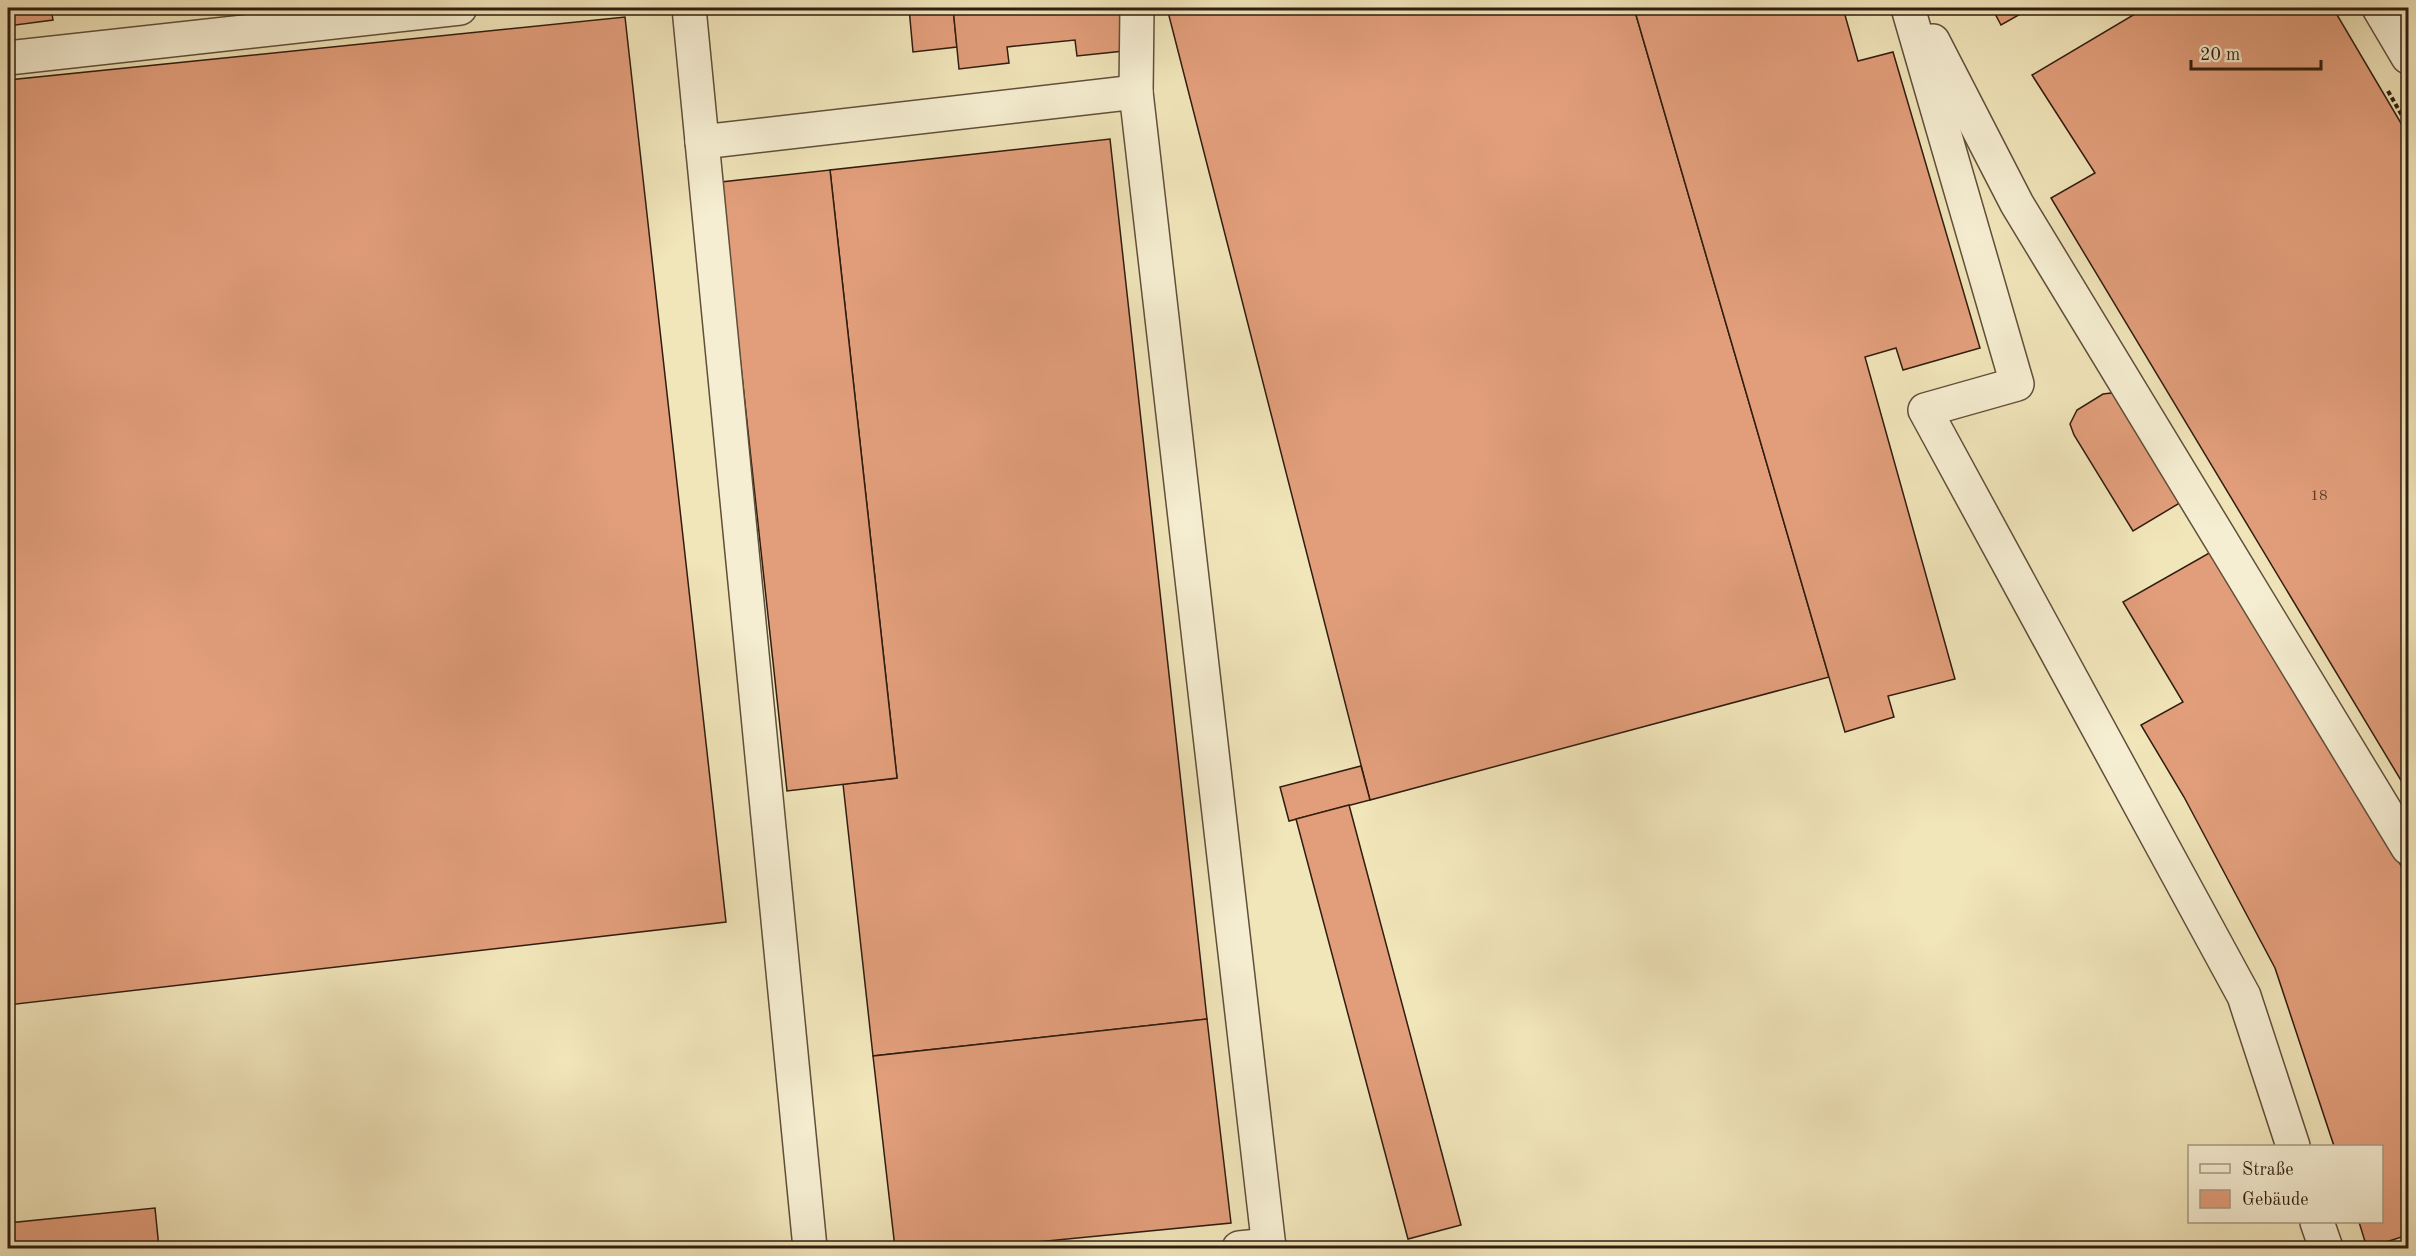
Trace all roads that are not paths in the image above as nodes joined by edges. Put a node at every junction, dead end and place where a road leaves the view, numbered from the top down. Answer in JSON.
{"nodes":[{"id":1,"x":460,"y":8,"type":"edge"},
{"id":2,"x":689,"y":8,"type":"edge"},
{"id":3,"x":1137,"y":8,"type":"edge"},
{"id":4,"x":1908,"y":8,"type":"edge"},
{"id":5,"x":1916,"y":8,"type":"edge"},
{"id":6,"x":2379,"y":8,"type":"edge"},
{"id":7,"x":2409,"y":57,"type":"edge"},
{"id":8,"x":8,"y":58,"type":"edge"},
{"id":9,"x":1136,"y":92,"type":"junction"},
{"id":10,"x":702,"y":142,"type":"junction"},
{"id":11,"x":2409,"y":848,"type":"edge"},
{"id":12,"x":2293,"y":1145,"type":"edge"},
{"id":13,"x":2318,"y":1223,"type":"edge"},
{"id":14,"x":1259,"y":1247,"type":"edge"},
{"id":15,"x":810,"y":1248,"type":"edge"},
{"id":16,"x":2326,"y":1248,"type":"edge"}],
"edges":[{"from":1,"to":8,"type":"street"},
{"from":2,"to":10,"type":"street"},
{"from":3,"to":9,"type":"street"},
{"from":4,"to":12,"type":"street"},
{"from":5,"to":11,"type":"street"},
{"from":6,"to":7,"type":"street"},
{"from":9,"to":10,"type":"street"},
{"from":9,"to":14,"type":"street"},
{"from":10,"to":15,"type":"street"},
{"from":13,"to":16,"type":"street"}]}
